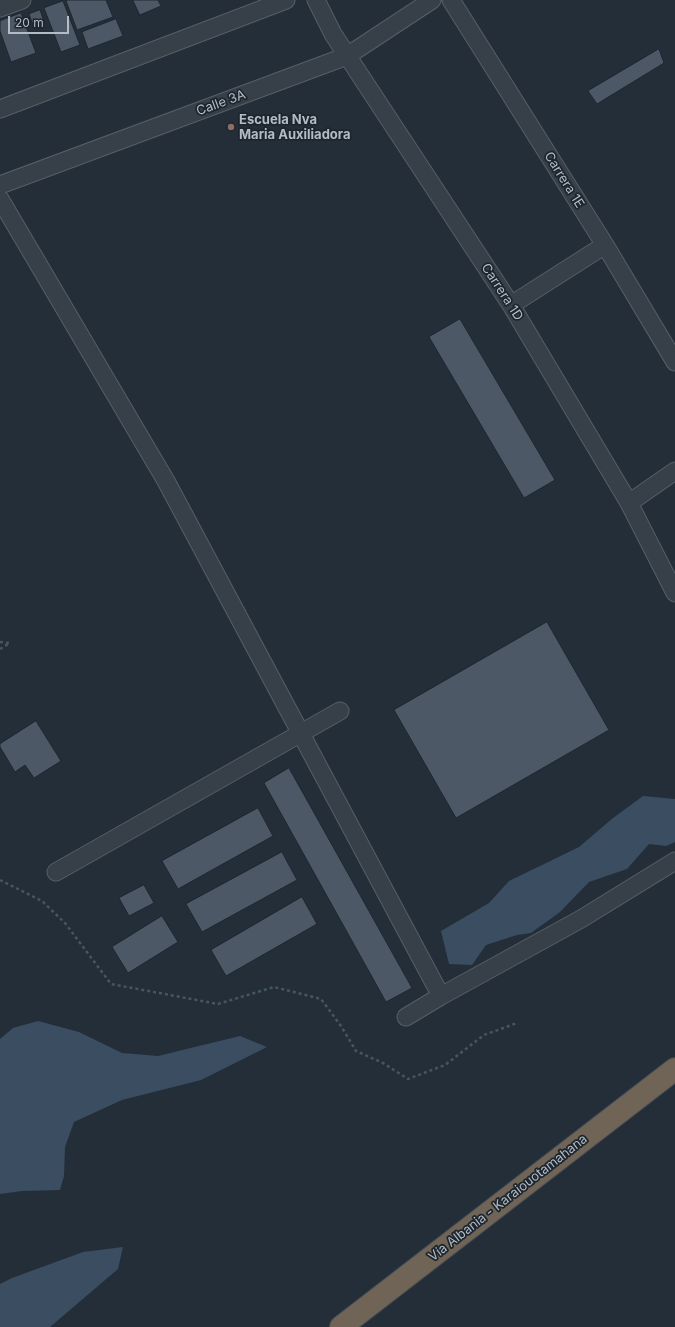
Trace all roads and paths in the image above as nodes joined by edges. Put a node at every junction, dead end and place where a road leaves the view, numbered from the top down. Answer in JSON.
{"nodes":[{"id":1,"x":22,"y":0,"type":"edge"},
{"id":2,"x":286,"y":0,"type":"edge"},
{"id":3,"x":316,"y":0,"type":"edge"},
{"id":4,"x":432,"y":0,"type":"edge"},
{"id":5,"x":451,"y":0,"type":"edge"},
{"id":6,"x":0,"y":8,"type":"edge"},
{"id":7,"x":347,"y":56,"type":"junction"},
{"id":8,"x":0,"y":109,"type":"edge"},
{"id":9,"x":0,"y":185,"type":"edge"},
{"id":10,"x":0,"y":199,"type":"edge"},
{"id":11,"x":605,"y":245,"type":"junction"},
{"id":12,"x":511,"y":305,"type":"junction"},
{"id":13,"x":675,"y":362,"type":"edge"},
{"id":14,"x":675,"y":471,"type":"edge"},
{"id":15,"x":629,"y":503,"type":"junction"},
{"id":16,"x":675,"y":593,"type":"edge"},
{"id":17,"x":0,"y":642,"type":"edge"},
{"id":18,"x":0,"y":649,"type":"edge"},
{"id":19,"x":340,"y":711,"type":"dead end"},
{"id":20,"x":300,"y":734,"type":"junction"},
{"id":21,"x":675,"y":861,"type":"edge"},
{"id":22,"x":56,"y":872,"type":"dead end"},
{"id":23,"x":0,"y":880,"type":"edge"},
{"id":24,"x":441,"y":996,"type":"junction"},
{"id":25,"x":406,"y":1017,"type":"dead end"},
{"id":26,"x":517,"y":1023,"type":"dead end"},
{"id":27,"x":675,"y":1069,"type":"edge"},
{"id":28,"x":341,"y":1327,"type":"edge"}],
"edges":[{"from":1,"to":6,"type":"street"},
{"from":2,"to":8,"type":"street"},
{"from":3,"to":7,"type":"street","name":"Carrera 1D"},
{"from":4,"to":7,"type":"street","name":"Calle 3A"},
{"from":5,"to":11,"type":"street","name":"Carrera 1E"},
{"from":7,"to":9,"type":"street","name":"Calle 3A"},
{"from":7,"to":12,"type":"street","name":"Carrera 1D"},
{"from":10,"to":20,"type":"street"},
{"from":11,"to":12,"type":"street"},
{"from":11,"to":13,"type":"street","name":"Carrera 1E"},
{"from":12,"to":15,"type":"street","name":"Carrera 1D"},
{"from":14,"to":15,"type":"street"},
{"from":15,"to":16,"type":"street","name":"Carrera 1D"},
{"from":17,"to":18,"type":"path"},
{"from":19,"to":20,"type":"street"},
{"from":20,"to":22,"type":"street"},
{"from":20,"to":24,"type":"street"},
{"from":21,"to":24,"type":"street"},
{"from":23,"to":26,"type":"path"},
{"from":24,"to":25,"type":"street"},
{"from":27,"to":28,"type":"highway","name":"Vía Albania - Karaiouotamahana"}]}
